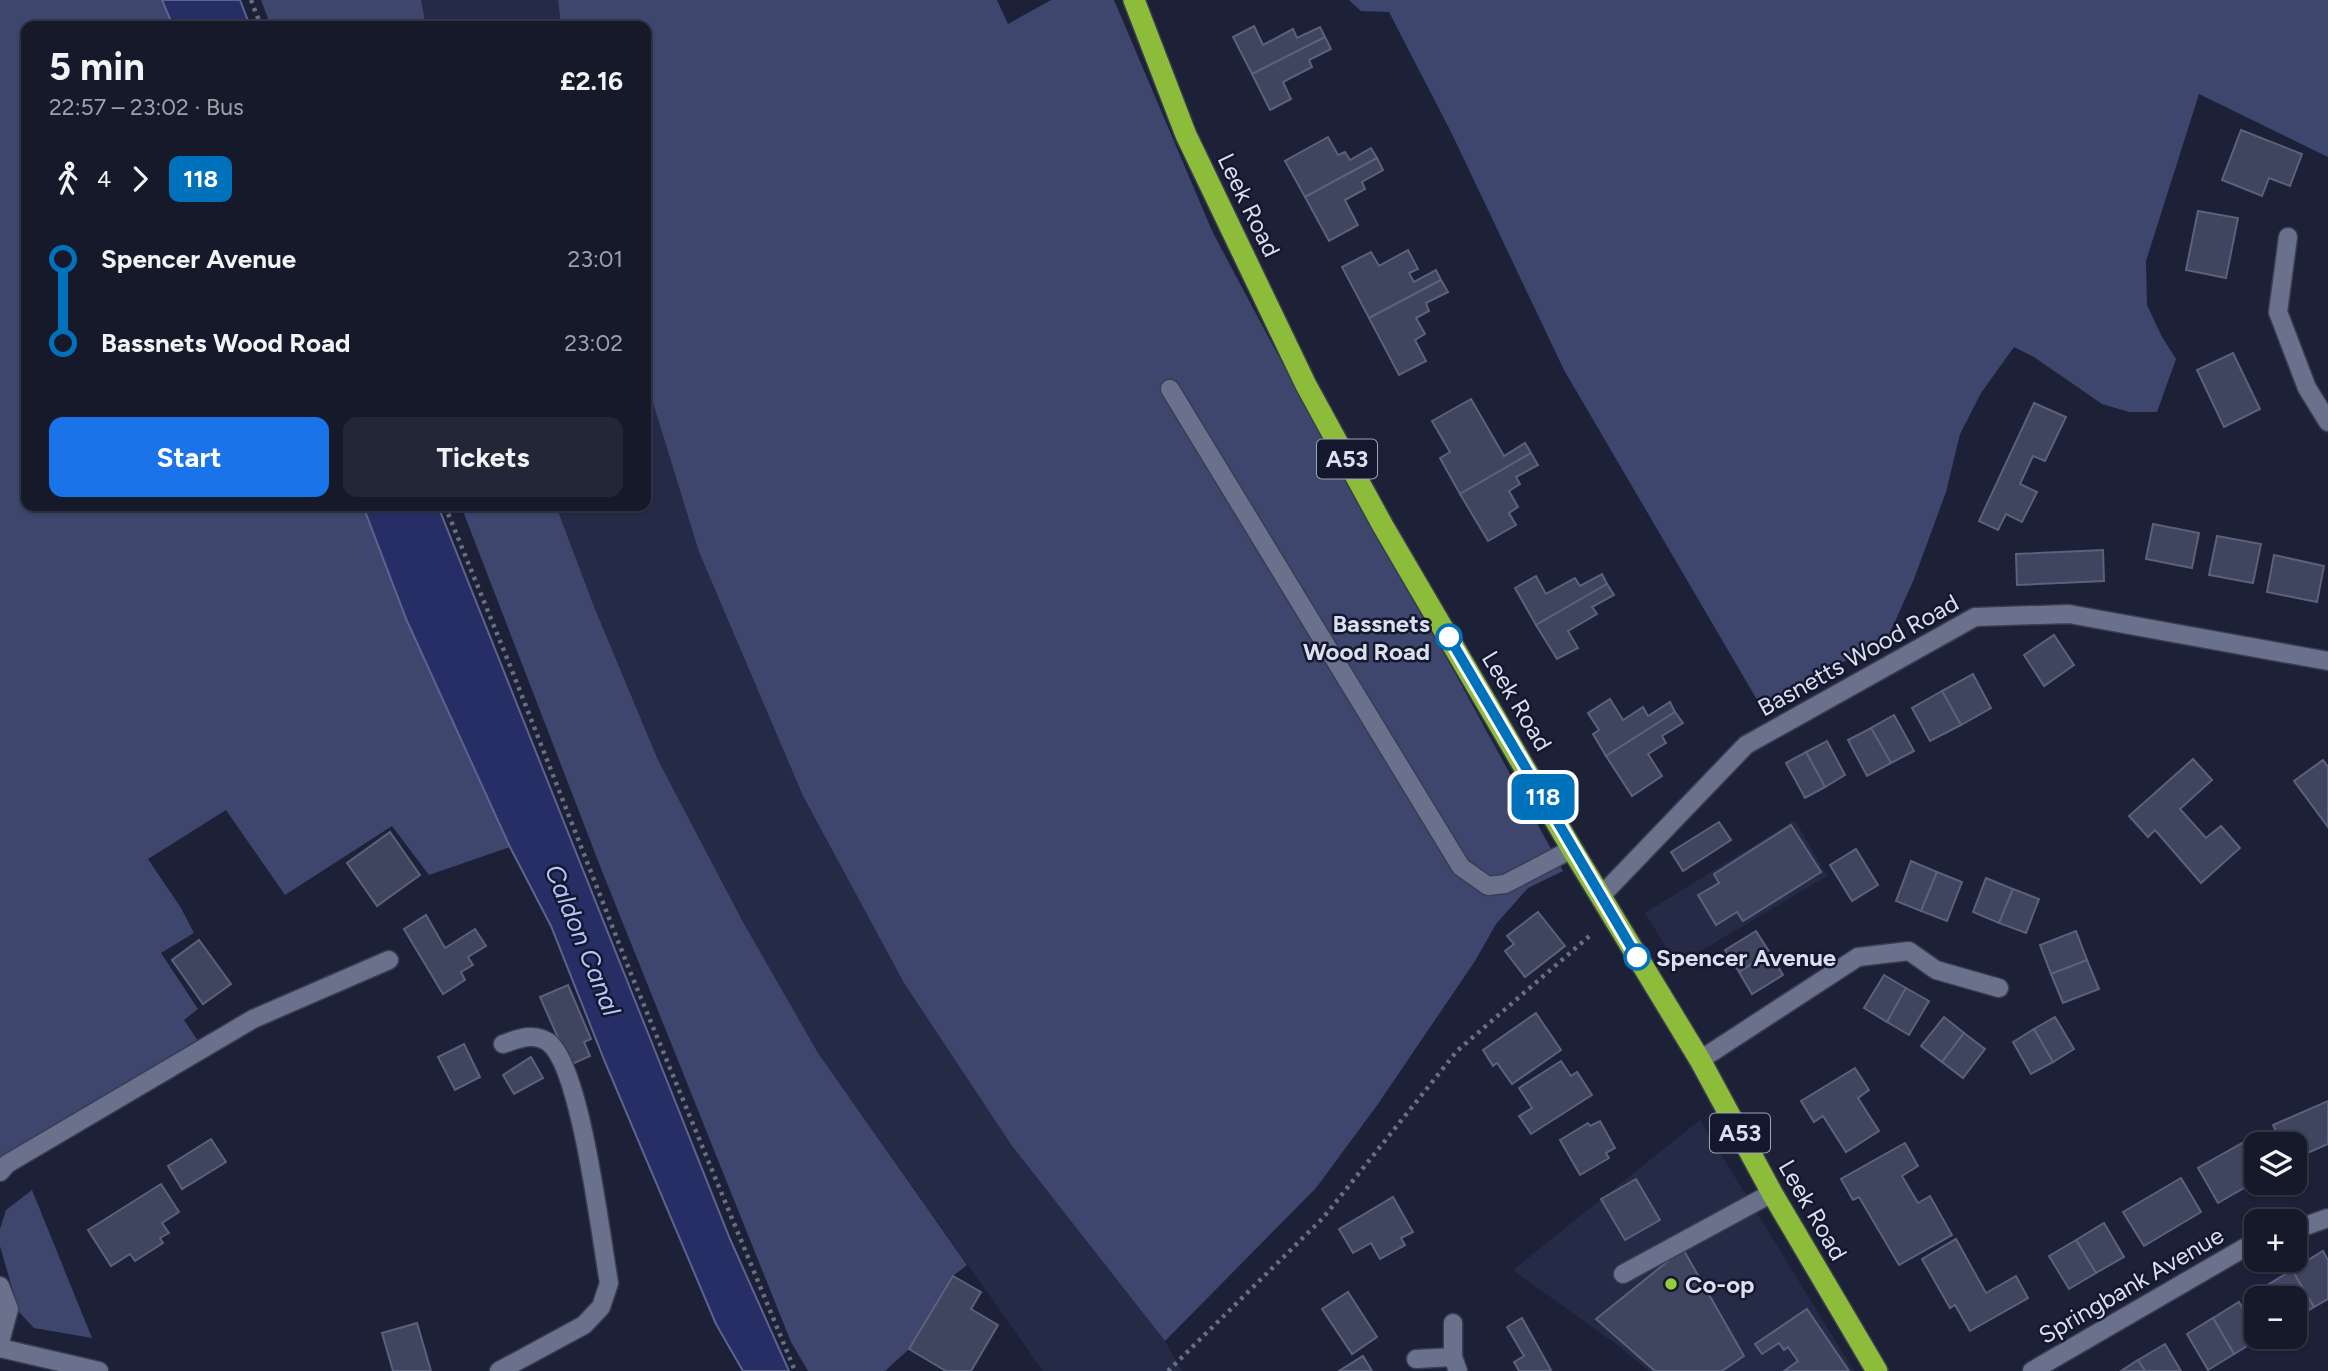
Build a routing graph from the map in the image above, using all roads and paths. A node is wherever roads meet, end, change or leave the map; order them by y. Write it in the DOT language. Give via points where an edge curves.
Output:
graph roads {
  1 [pos="251,0"];
  2 [pos="1134,0"];
  3 [pos="259,21"];
  4 [pos="2288,237"];
  5 [pos="1170,389"];
  6 [pos="2328,422"];
  7 [pos="447,511"];
  8 [pos="2328,661"];
  9 [pos="1572,849"];
  10 [pos="1601,896"];
  11 [pos="1612,916"];
  12 [pos="389,960"];
  13 [pos="1999,988"];
  14 [pos="503,1044"];
  15 [pos="1700,1060"];
  16 [pos="0,1172"];
  17 [pos="1772,1193"];
  18 [pos="2328,1218"];
  19 [pos="2307,1225"];
  20 [pos="2244,1248"];
  21 [pos="1623,1274"];
  22 [pos="0,1286"];
  23 [pos="1452,1323"];
  24 [pos="0,1342"];
  25 [pos="0,1348"];
  26 [pos="1416,1359"];
  27 [pos="1455,1364"];
  28 [pos="99,1371"];
  29 [pos="499,1371"];
  30 [pos="795,1371"];
  31 [pos="1168,1371"];
  32 [pos="1877,1371"];
  33 [pos="2032,1371"];
  1 -- 3 [label="path"];
  2 -- 9 [label="highway, Leek Road / A53" via="1186,135 1306,385"];
  4 -- 6 [label="street" via="2278,312 2307,388"];
  5 -- 9 [label="street" via="1461,867 1488,886 1505,884"];
  7 -- 30 [label="path"];
  8 -- 10 [label="street, Basnetts Wood Road" via="2069,614 1975,617 1746,745"];
  9 -- 10 [label="highway, Leek Road / A53"];
  10 -- 11 [label="highway, Leek Road / A53"];
  11 -- 15 [label="highway, Leek Road / A53"];
  11 -- 31 [label="path" via="1457,1051 1323,1218"];
  12 -- 16 [label="street" via="253,1019"];
  13 -- 15 [label="street" via="1936,970 1909,951 1858,957"];
  14 -- 29 [label="street" via="539,1038 562,1060 583,1134 608,1283 601,1307 584,1325"];
  15 -- 17 [label="highway, Leek Road / A53"];
  17 -- 21 [label="street"];
  17 -- 32 [label="highway, Leek Road / A53"];
  18 -- 19 [label="street"];
  20 -- 33 [label="street, Springbank Avenue"];
  22 -- 24 [label="street" via="9,1309"];
  23 -- 27 [label="street"];
  25 -- 28 [label="street"];
  26 -- 27 [label="street"];
}
